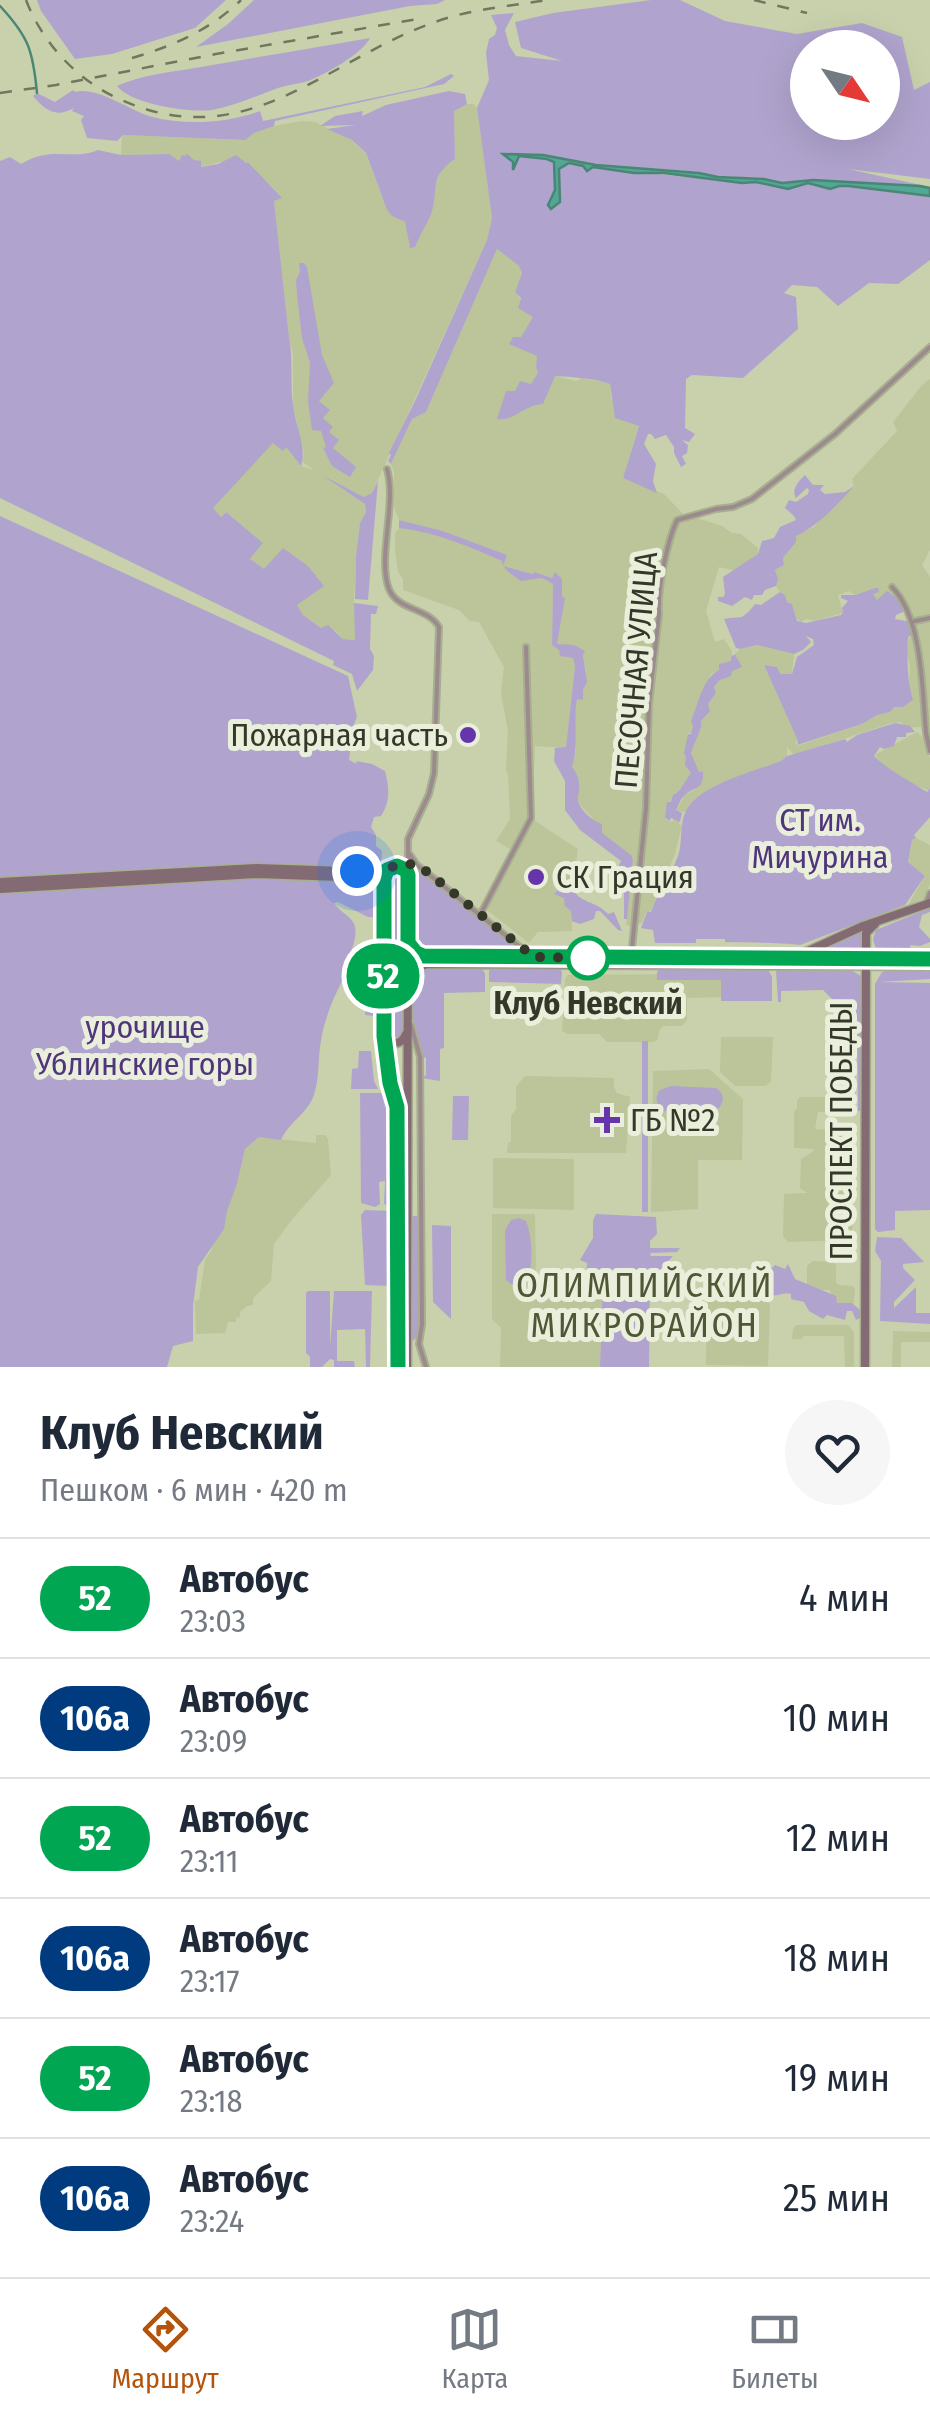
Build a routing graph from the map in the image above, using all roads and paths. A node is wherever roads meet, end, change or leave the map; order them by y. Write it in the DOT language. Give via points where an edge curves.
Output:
graph roads {
  1 [pos="930,347"];
  2 [pos="388,468"];
  3 [pos="892,587"];
  4 [pos="930,618"];
  5 [pos="913,621"];
  6 [pos="526,647"];
  7 [pos="929,748"];
  8 [pos="407,850"];
  9 [pos="408,864"];
  10 [pos="417,864"];
  11 [pos="394,867"];
  12 [pos="408,875"];
  13 [pos="0,885"];
  14 [pos="384,892"];
  15 [pos="930,893"];
  16 [pos="928,904"];
  17 [pos="480,915"];
  18 [pos="875,924"];
  19 [pos="408,943"];
  20 [pos="534,957"];
  21 [pos="631,961"];
  22 [pos="790,961"];
  23 [pos="869,962"];
  24 [pos="930,963"];
  25 [pos="407,983"];
  26 [pos="406,1013"];
  27 [pos="406,1033"];
  28 [pos="384,1036"];
  29 [pos="398,1367"];
  30 [pos="407,1367"];
  31 [pos="426,1367"];
  32 [pos="867,1367"];
  1 -- 21 [label="street, ПЕСОЧНАЯ УЛИЦА" via="752,498 677,520 658,603"];
  2 -- 8 [label="street" via="390,591 438,627 434,773"];
  3 -- 5 [label="street"];
  4 -- 5 [label="street"];
  5 -- 7 [label="street"];
  6 -- 17 [label="street" via="532,818"];
  8 -- 9 [label="street"];
  8 -- 10 [label="street"];
  9 -- 10 [label="street"];
  9 -- 11 [label="street"];
  9 -- 12 [label="street"];
  10 -- 12 [label="street"];
  10 -- 17 [label="street"];
  11 -- 12 [label="main road"];
  11 -- 13 [label="main road" via="199,870"];
  11 -- 14 [label="main road" via="385,874"];
  12 -- 19 [label="main road"];
  13 -- 14 [label="main road" via="257,874 368,878"];
  14 -- 28 [label="main road"];
  15 -- 16 [label="street"];
  16 -- 18 [label="main road"];
  17 -- 20 [label="street"];
  18 -- 22 [label="main road"];
  18 -- 23 [label="main road, ПРОСПЕКТ ПОБЕДЫ" via="866,933"];
  19 -- 20 [label="main road" via="423,956"];
  19 -- 25 [label="main road"];
  20 -- 21 [label="main road"];
  21 -- 22 [label="main road"];
  21 -- 25 [label="main road" via="426,964"];
  22 -- 23 [label="main road"];
  23 -- 24 [label="main road"];
  23 -- 32 [label="main road, ПРОСПЕКТ ПОБЕДЫ"];
  25 -- 26 [label="main road"];
  26 -- 27 [label="main road"];
  26 -- 31 [label="street" via="420,1057 419,1344"];
  27 -- 28 [label="main road" via="396,1044"];
  27 -- 30 [label="main road"];
  28 -- 29 [label="main road" via="397,1107"];
}
